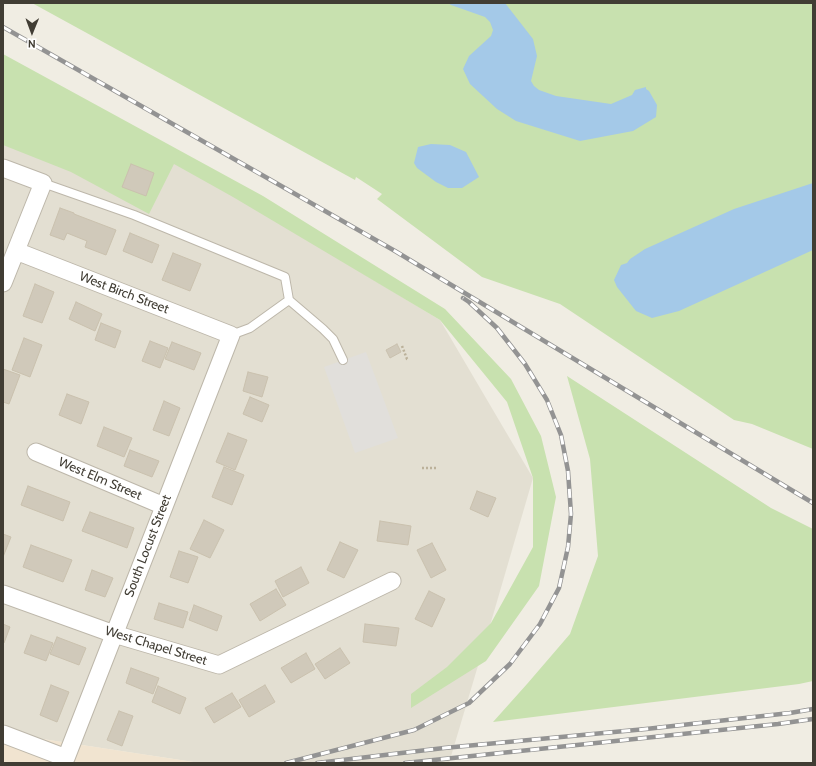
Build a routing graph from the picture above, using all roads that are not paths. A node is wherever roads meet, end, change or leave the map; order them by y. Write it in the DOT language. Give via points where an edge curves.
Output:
graph roads {
  1 [pos="3,168"];
  2 [pos="42,183"];
  3 [pos="16,251"];
  4 [pos="3,283"];
  5 [pos="289,300"];
  6 [pos="231,335"];
  7 [pos="343,360"];
  8 [pos="36,452"];
  9 [pos="164,506"];
  10 [pos="392,581"];
  11 [pos="3,594"];
  12 [pos="114,634"];
  13 [pos="3,734"];
  1 -- 2 [label="street"];
  2 -- 3 [label="street"];
  2 -- 5 [label="lane" via="134,215 285,277"];
  3 -- 4 [label="street"];
  3 -- 6 [label="street, West Birch Street"];
  5 -- 6 [label="lane" via="250,328"];
  5 -- 7 [label="lane" via="334,339"];
  6 -- 9 [label="street, South Locust Street"];
  8 -- 9 [label="street, West Elm Street"];
  9 -- 12 [label="street, South Locust Street"];
  10 -- 12 [label="street, West Chapel Street" via="219,665"];
  11 -- 12 [label="street, West Chapel Street"];
  12 -- 13 [label="street, South Locust Street" via="66,758"];
}
